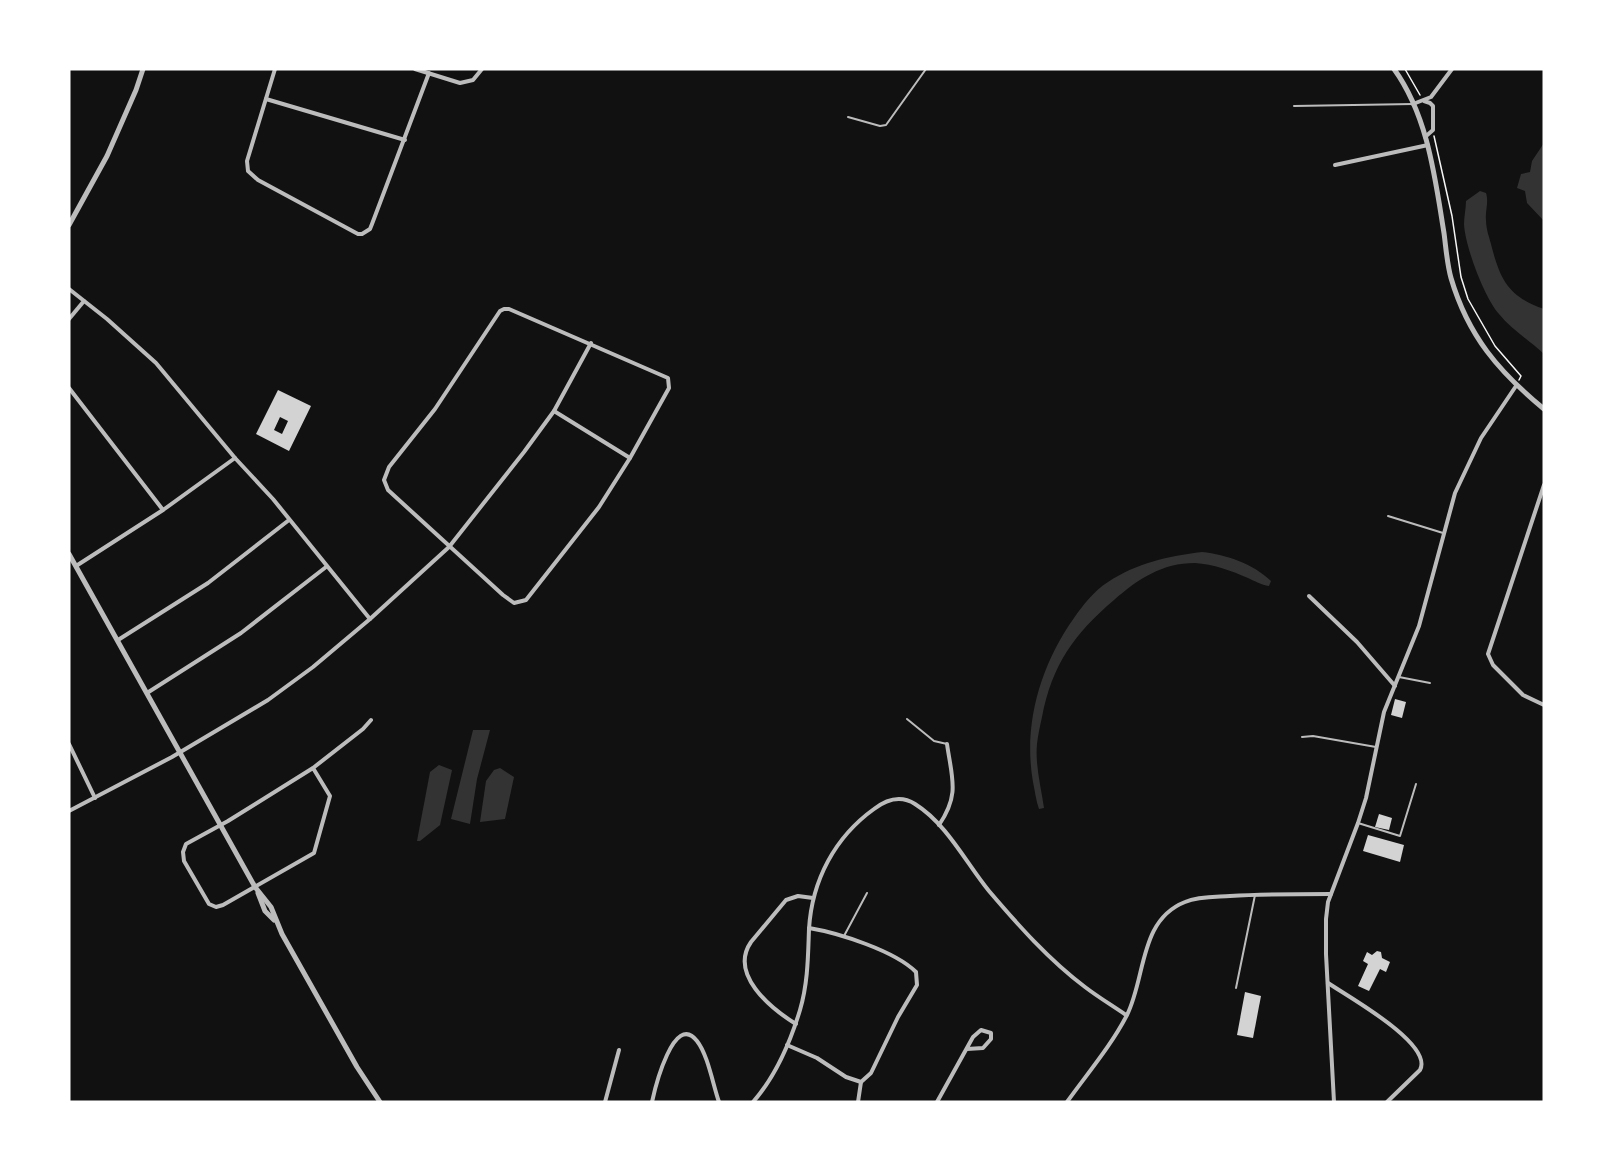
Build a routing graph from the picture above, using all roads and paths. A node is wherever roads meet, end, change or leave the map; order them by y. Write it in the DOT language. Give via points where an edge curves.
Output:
graph roads {
  1 [pos="143,69"];
  2 [pos="275,69"];
  3 [pos="416,69"];
  4 [pos="482,69"];
  5 [pos="926,69"];
  6 [pos="1394,69"];
  7 [pos="1405,69"];
  8 [pos="1452,69"];
  9 [pos="429,73"];
  10 [pos="266,99"];
  11 [pos="1423,101"];
  12 [pos="1413,104"];
  13 [pos="1293,106"];
  14 [pos="848,117"];
  15 [pos="1432,130"];
  16 [pos="1425,137"];
  17 [pos="405,140"];
  18 [pos="1428,144"];
  19 [pos="1335,165"];
  20 [pos="69,225"];
  21 [pos="69,289"];
  22 [pos="84,300"];
  23 [pos="69,319"];
  24 [pos="591,343"];
  25 [pos="1521,376"];
  26 [pos="1516,386"];
  27 [pos="69,388"];
  28 [pos="1544,410"];
  29 [pos="554,411"];
  30 [pos="234,458"];
  31 [pos="630,458"];
  32 [pos="1544,485"];
  33 [pos="1537,505"];
  34 [pos="1544,508"];
  35 [pos="163,510"];
  36 [pos="1388,516"];
  37 [pos="289,520"];
  38 [pos="1443,533"];
  39 [pos="449,547"];
  40 [pos="69,554"];
  41 [pos="76,566"];
  42 [pos="326,567"];
  43 [pos="1309,596"];
  44 [pos="370,619"];
  45 [pos="118,640"];
  46 [pos="1399,677"];
  47 [pos="1430,683"];
  48 [pos="1395,686"];
  49 [pos="147,694"];
  50 [pos="1544,705"];
  51 [pos="907,719"];
  52 [pos="371,720"];
  53 [pos="1302,737"];
  54 [pos="69,744"];
  55 [pos="947,744"];
  56 [pos="1376,747"];
  57 [pos="180,753"];
  58 [pos="313,768"];
  59 [pos="1416,784"];
  60 [pos="95,798"];
  61 [pos="69,811"];
  62 [pos="1358,824"];
  63 [pos="220,825"];
  64 [pos="939,825"];
  65 [pos="256,889"];
  66 [pos="867,893"];
  67 [pos="1255,894"];
  68 [pos="1331,894"];
  69 [pos="813,898"];
  70 [pos="809,928"];
  71 [pos="844,936"];
  72 [pos="1328,983"];
  73 [pos="1236,988"];
  74 [pos="1126,1016"];
  75 [pos="796,1024"];
  76 [pos="787,1045"];
  77 [pos="967,1049"];
  78 [pos="619,1050"];
  79 [pos="861,1082"];
  80 [pos="380,1102"];
  81 [pos="604,1102"];
  82 [pos="652,1102"];
  83 [pos="719,1102"];
  84 [pos="753,1102"];
  85 [pos="858,1102"];
  86 [pos="938,1102"];
  87 [pos="1067,1102"];
  88 [pos="1334,1102"];
  89 [pos="1387,1102"];
  1 -- 20 [label="street" via="107,156"];
  2 -- 10 [label="street"];
  3 -- 9 [label="street"];
  4 -- 9 [label="street" via="473,80 460,83"];
  5 -- 14 [label="lane" via="886,125"];
  6 -- 12 [label="street"];
  7 -- 11 [label="path"];
  8 -- 11 [label="street" via="1431,97"];
  9 -- 17 [label="street"];
  10 -- 17 [label="street"];
  10 -- 17 [label="street" via="247,161 250,174 358,234 366,233 372,224"];
  11 -- 12 [label="street"];
  11 -- 15 [label="street" via="1433,106"];
  12 -- 13 [label="lane"];
  12 -- 16 [label="street"];
  15 -- 16 [label="street"];
  15 -- 25 [label="path" via="1468,299 1495,346"];
  16 -- 18 [label="street"];
  18 -- 19 [label="street"];
  18 -- 26 [label="street" via="1450,276 1461,307 1490,358"];
  21 -- 22 [label="street"];
  22 -- 23 [label="street"];
  22 -- 30 [label="street" via="156,363"];
  24 -- 29 [label="street"];
  24 -- 31 [label="street" via="668,378 669,388"];
  24 -- 39 [label="street" via="509,309 500,310 435,409 389,467 384,480 388,490"];
  26 -- 28 [label="street"];
  26 -- 38 [label="street" via="1471,458"];
  27 -- 35 [label="street"];
  29 -- 31 [label="street"];
  29 -- 39 [label="street"];
  30 -- 35 [label="street"];
  30 -- 37 [label="street"];
  31 -- 39 [label="street" via="599,507 526,600 514,603"];
  32 -- 33 [label="street"];
  33 -- 34 [label="street"];
  33 -- 50 [label="street" via="1488,654 1493,665 1524,695"];
  35 -- 41 [label="street"];
  36 -- 38 [label="lane"];
  37 -- 42 [label="street"];
  37 -- 45 [label="street" via="208,583"];
  38 -- 46 [label="street" via="1419,626"];
  39 -- 44 [label="street"];
  40 -- 41 [label="street"];
  41 -- 45 [label="street"];
  42 -- 44 [label="street"];
  42 -- 49 [label="street" via="242,633"];
  43 -- 48 [label="street" via="1358,642"];
  44 -- 57 [label="street" via="268,700"];
  45 -- 49 [label="street"];
  46 -- 47 [label="lane"];
  46 -- 48 [label="street"];
  48 -- 56 [label="street"];
  49 -- 57 [label="street"];
  51 -- 55 [label="lane" via="934,741"];
  52 -- 58 [label="street"];
  53 -- 56 [label="lane"];
  54 -- 60 [label="street"];
  55 -- 64 [label="street" via="954,795"];
  56 -- 62 [label="street"];
  57 -- 60 [label="street"];
  57 -- 63 [label="street"];
  58 -- 63 [label="street"];
  58 -- 65 [label="street" via="330,796 315,850"];
  59 -- 62 [label="lane" via="1400,836"];
  60 -- 61 [label="street"];
  62 -- 68 [label="street"];
  63 -- 65 [label="street"];
  63 -- 65 [label="street" via="186,844 184,861 212,906 223,905"];
  64 -- 69 [label="street" via="906,800 893,799 879,805 835,849"];
  64 -- 74 [label="street" via="989,890 1048,955"];
  65 -- 80 [label="street" via="271,907 276,924"];
  66 -- 71 [label="lane"];
  67 -- 68 [label="street"];
  67 -- 73 [label="lane"];
  67 -- 74 [label="street" via="1195,899 1166,914 1149,940"];
  68 -- 72 [label="street" via="1326,919"];
  69 -- 70 [label="street"];
  69 -- 75 [label="street" via="798,896 786,900 751,942 744,960 744,968 758,991"];
  70 -- 71 [label="street"];
  70 -- 75 [label="street" via="805,989"];
  71 -- 79 [label="street" via="906,964 918,979 871,1073"];
  72 -- 88 [label="street"];
  72 -- 89 [label="street" via="1396,1029 1422,1059 1423,1065 1416,1075"];
  74 -- 87 [label="street"];
  75 -- 76 [label="street"];
  76 -- 79 [label="street"];
  76 -- 84 [label="street"];
  77 -- 77 [label="street" via="983,1048 991,1033 978,1031"];
  77 -- 86 [label="street"];
  78 -- 81 [label="street"];
  79 -- 85 [label="street"];
  82 -- 83 [label="street" via="672,1046 679,1036 686,1034 694,1037 702,1049"];
}
